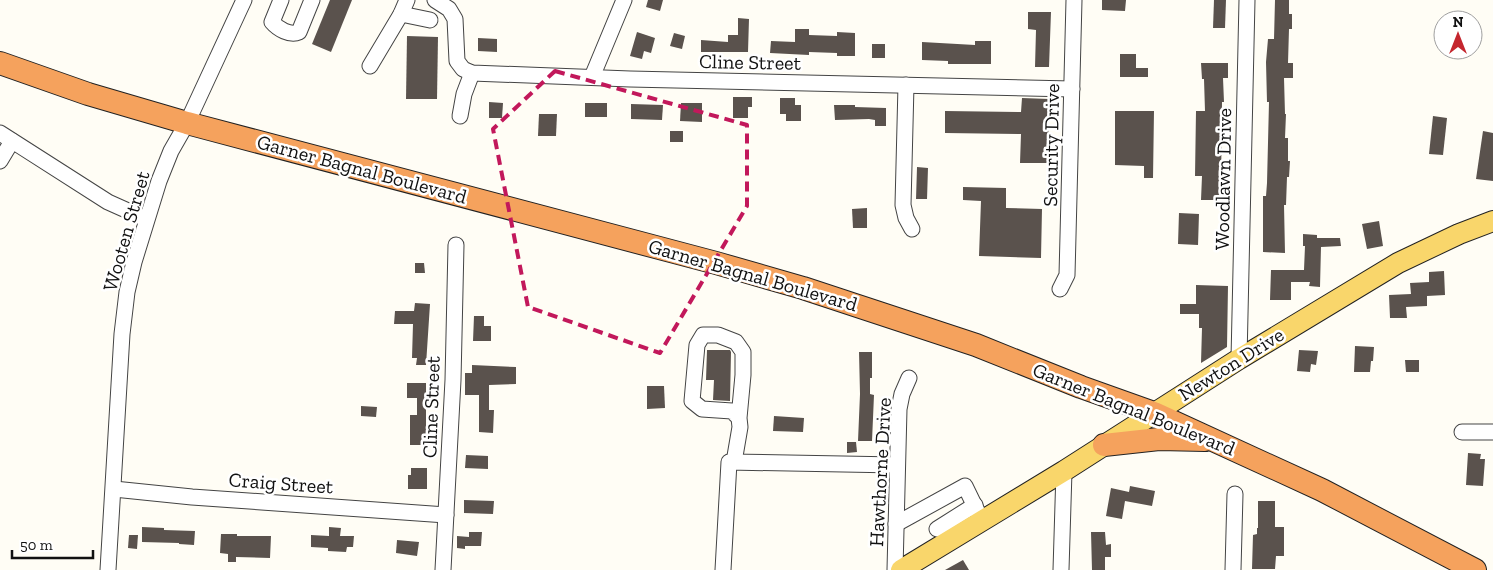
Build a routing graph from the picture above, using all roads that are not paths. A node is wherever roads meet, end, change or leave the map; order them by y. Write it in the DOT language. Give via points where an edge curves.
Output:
graph roads {
  1 [pos="244,0"];
  2 [pos="281,0"];
  3 [pos="312,0"];
  4 [pos="407,0"];
  5 [pos="435,0"];
  6 [pos="624,0"];
  7 [pos="1074,0"];
  8 [pos="1247,0"];
  9 [pos="401,14"];
  10 [pos="430,20"];
  11 [pos="0,63"];
  12 [pos="370,66"];
  13 [pos="472,73"];
  14 [pos="592,77"];
  15 [pos="906,85"];
  16 [pos="1072,89"];
  17 [pos="460,116"];
  18 [pos="187,123"];
  19 [pos="6,137"];
  20 [pos="0,161"];
  21 [pos="146,219"];
  22 [pos="1493,221"];
  23 [pos="912,229"];
  24 [pos="456,245"];
  25 [pos="1060,289"];
  26 [pos="1239,359"];
  27 [pos="910,378"];
  28 [pos="1154,413"];
  29 [pos="739,418"];
  30 [pos="1462,432"];
  31 [pos="1493,432"];
  32 [pos="1213,440"];
  33 [pos="1104,445"];
  34 [pos="732,462"];
  35 [pos="897,465"];
  36 [pos="1064,471"];
  37 [pos="114,489"];
  38 [pos="1235,494"];
  39 [pos="925,508"];
  40 [pos="979,513"];
  41 [pos="446,515"];
  42 [pos="896,524"];
  43 [pos="941,536"];
  44 [pos="108,570"];
  45 [pos="443,570"];
  46 [pos="723,570"];
  47 [pos="894,570"];
  48 [pos="901,570"];
  49 [pos="1061,570"];
  50 [pos="1233,570"];
  51 [pos="1475,570"];
  1 -- 18 [label="street, Wooten Street"];
  2 -- 3 [label="street" via="272,22 295,34"];
  4 -- 9 [label="street"];
  5 -- 13 [label="street" via="449,9 455,19 457,61"];
  6 -- 14 [label="street"];
  7 -- 16 [label="street, Security Drive"];
  8 -- 26 [label="street, Woodlawn Drive"];
  9 -- 10 [label="street"];
  9 -- 12 [label="street"];
  11 -- 18 [label="highway, Garner Bagnal Boulevard" via="88,94"];
  13 -- 14 [label="street, Cline Street"];
  13 -- 17 [label="street"];
  14 -- 15 [label="street, Cline Street"];
  15 -- 16 [label="street, Cline Street"];
  15 -- 23 [label="street" via="903,205"];
  16 -- 25 [label="street, Security Drive" via="1067,275"];
  18 -- 21 [label="street, Wooten Street" via="171,151"];
  18 -- 28 [label="highway, Garner Bagnal Boulevard" via="803,288 976,345"];
  19 -- 20 [label="street"];
  19 -- 21 [label="street" via="108,202"];
  21 -- 37 [label="street, Wooten Street" via="127,292 122,334"];
  22 -- 26 [label="main road, Newton Drive" via="1398,263"];
  24 -- 41 [label="street, Cline Street"];
  26 -- 28 [label="main road, Newton Drive"];
  27 -- 35 [label="street, Hawthorne Drive" via="902,394"];
  28 -- 32 [label="highway, Garner Bagnal Boulevard"];
  28 -- 33 [label="main road, Newton Drive"];
  29 -- 29 [label="street" via="732,410 702,409 692,402 697,345 703,335 718,334 736,342 743,352"];
  29 -- 34 [label="street"];
  30 -- 31 [label="street"];
  32 -- 33 [label="highway"];
  32 -- 51 [label="highway, Garner Bagnal Boulevard" via="1322,490"];
  33 -- 36 [label="main road, Newton Drive"];
  34 -- 35 [label="street"];
  34 -- 46 [label="street"];
  35 -- 42 [label="street, Hawthorne Drive"];
  36 -- 40 [label="main road, Newton Drive"];
  36 -- 49 [label="street"];
  37 -- 41 [label="street, Craig Street"];
  37 -- 44 [label="street"];
  38 -- 50 [label="street"];
  39 -- 40 [label="street" via="965,486"];
  39 -- 42 [label="street"];
  39 -- 43 [label="street"];
  40 -- 43 [label="main road, Newton Drive"];
  41 -- 45 [label="street, Cline Street"];
  42 -- 47 [label="street, Hawthorne Drive"];
  43 -- 48 [label="main road, Newton Drive"];
}
